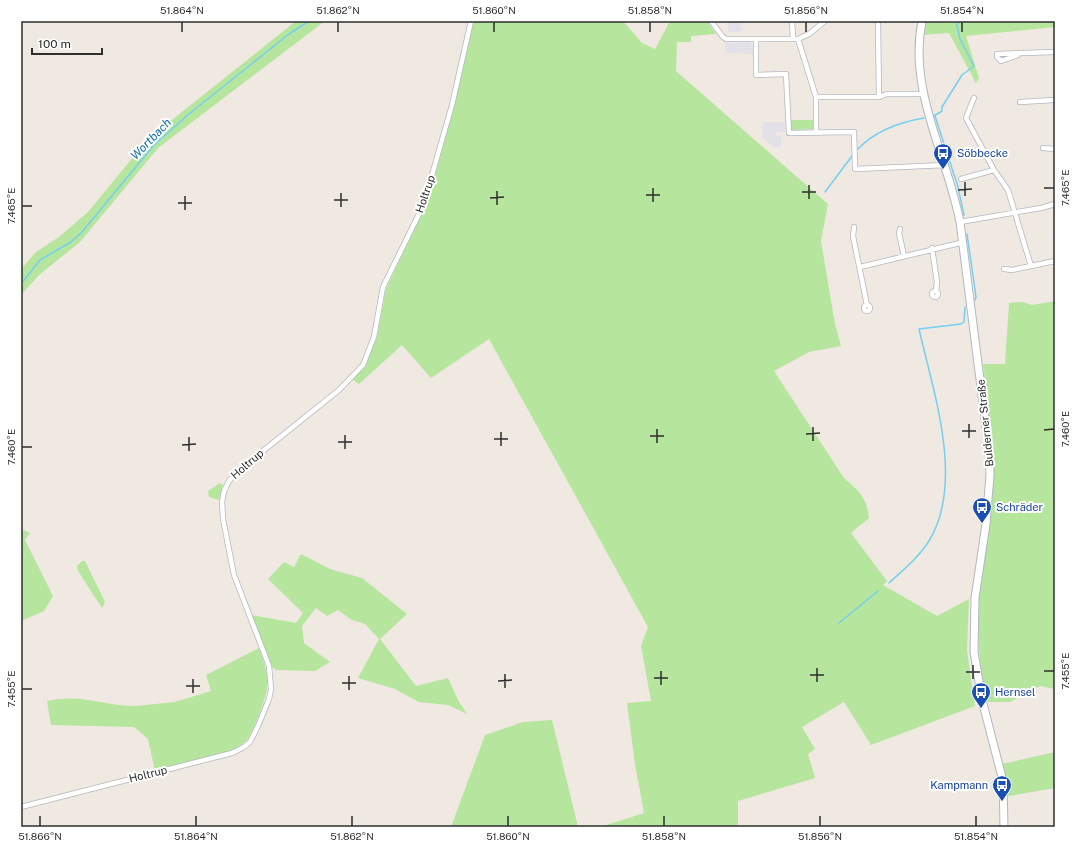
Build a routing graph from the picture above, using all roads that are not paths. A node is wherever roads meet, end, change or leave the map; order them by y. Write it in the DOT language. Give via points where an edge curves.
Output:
graph roads {
  1 [pos="471,21"];
  2 [pos="711,21"];
  3 [pos="792,21"];
  4 [pos="825,21"];
  5 [pos="922,21"];
  6 [pos="878,24"];
  7 [pos="756,38"];
  8 [pos="795,39"];
  9 [pos="1055,52"];
  10 [pos="1018,55"];
  11 [pos="924,94"];
  12 [pos="879,97"];
  13 [pos="816,98"];
  14 [pos="974,98"];
  15 [pos="1055,100"];
  16 [pos="1020,102"];
  17 [pos="816,132"];
  18 [pos="1043,148"];
  19 [pos="1055,149"];
  20 [pos="946,165"];
  21 [pos="994,170"];
  22 [pos="961,179"];
  23 [pos="1055,204"];
  24 [pos="1015,213"];
  25 [pos="960,222"];
  26 [pos="854,227"];
  27 [pos="900,229"];
  28 [pos="964,242"];
  29 [pos="932,248"];
  30 [pos="904,256"];
  31 [pos="1055,261"];
  32 [pos="1031,266"];
  33 [pos="860,267"];
  34 [pos="1004,269"];
  35 [pos="936,291"];
  36 [pos="867,305"];
  37 [pos="21,807"];
  38 [pos="1004,827"];
  1 -- 37 [label="street, Holtrup" via="452,105 428,189 419,214 383,287 374,337 363,365 340,390 238,471 224,491 222,508 234,575 269,666 272,681 269,699 254,734 244,747 232,753"];
  2 -- 7 [label="street" via="723,38"];
  3 -- 8 [label="street"];
  4 -- 8 [label="street" via="809,34"];
  5 -- 11 [label="street, Bulderner Straße" via="918,56"];
  6 -- 12 [label="street"];
  7 -- 8 [label="street"];
  7 -- 17 [label="street" via="756,75 786,74 789,133"];
  8 -- 13 [label="street"];
  9 -- 10 [label="street"];
  11 -- 12 [label="street" via="887,94"];
  11 -- 20 [label="street, Bulderner Straße"];
  12 -- 13 [label="street"];
  13 -- 17 [label="street"];
  14 -- 21 [label="street" via="966,118"];
  15 -- 16 [label="street"];
  17 -- 20 [label="street" via="854,132 855,168"];
  18 -- 19 [label="street"];
  20 -- 25 [label="street, Bulderner Straße"];
  21 -- 22 [label="street"];
  21 -- 24 [label="street" via="1008,190"];
  23 -- 24 [label="street"];
  24 -- 25 [label="street"];
  24 -- 32 [label="street"];
  25 -- 28 [label="street, Bulderner Straße"];
  26 -- 33 [label="street" via="853,236"];
  27 -- 30 [label="street"];
  28 -- 29 [label="street"];
  28 -- 38 [label="street, Bulderner Straße" via="990,474 986,524 974,598 974,652 982,700 1002,775"];
  29 -- 30 [label="street"];
  29 -- 35 [label="street"];
  30 -- 33 [label="street"];
  31 -- 32 [label="street"];
  32 -- 34 [label="street"];
  33 -- 36 [label="street"];
}
